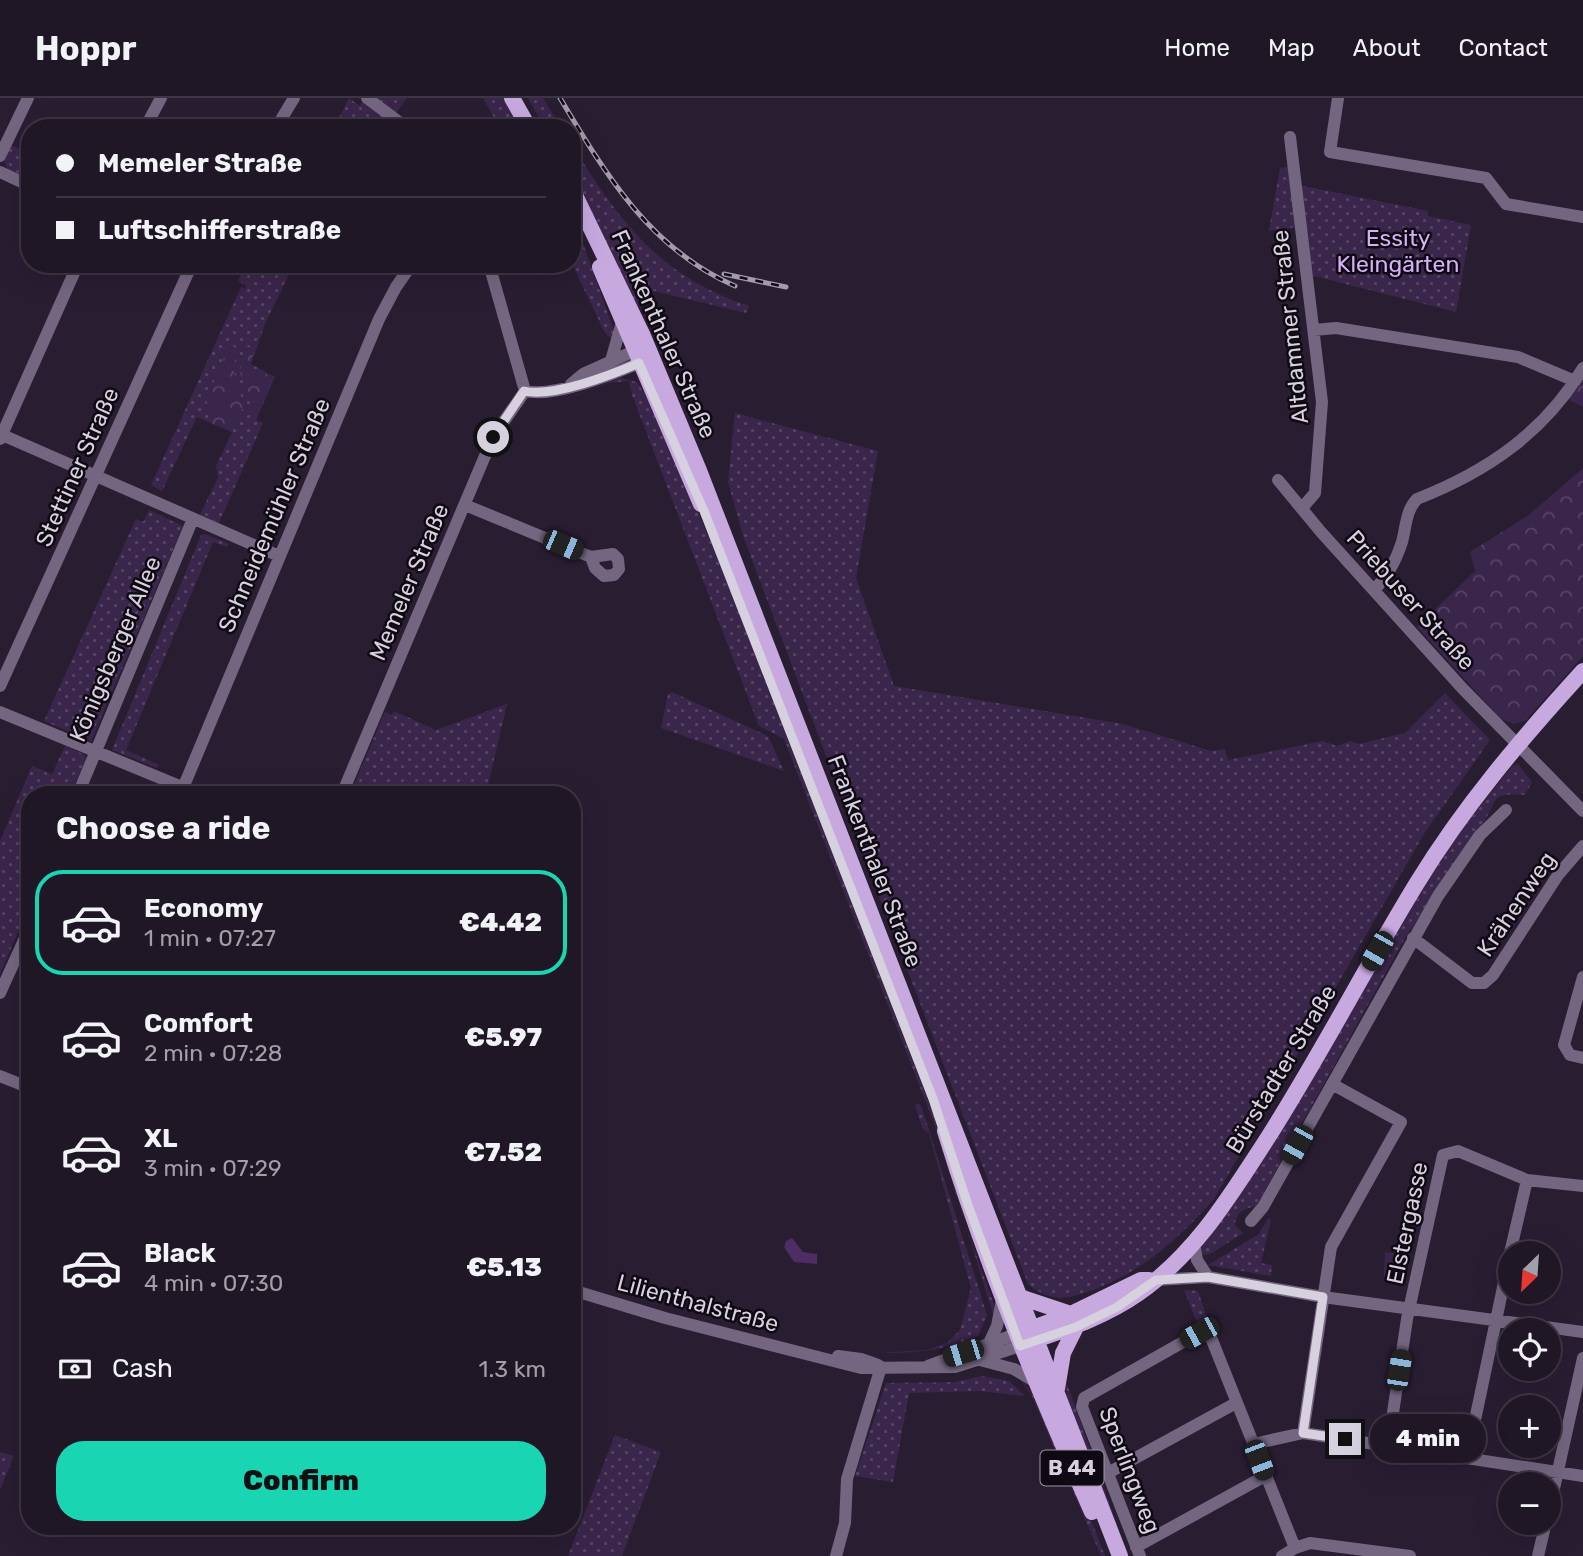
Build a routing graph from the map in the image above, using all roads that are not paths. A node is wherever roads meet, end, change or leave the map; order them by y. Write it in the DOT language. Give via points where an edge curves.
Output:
graph roads {
  1 [pos="28,98"];
  2 [pos="161,98"];
  3 [pos="294,98"];
  4 [pos="368,98"];
  5 [pos="512,98"];
  6 [pos="523,98"];
  7 [pos="1338,98"];
  8 [pos="150,119"];
  9 [pos="281,119"];
  10 [pos="395,119"];
  11 [pos="524,119"];
  12 [pos="534,119"];
  13 [pos="1290,137"];
  14 [pos="0,156"];
  15 [pos="2,178"];
  16 [pos="21,183"];
  17 [pos="581,211"];
  18 [pos="1583,217"];
  19 [pos="581,229"];
  20 [pos="74,273"];
  21 [pos="188,273"];
  22 [pos="406,273"];
  23 [pos="491,273"];
  24 [pos="622,322"];
  25 [pos="1314,330"];
  26 [pos="641,355"];
  27 [pos="611,361"];
  28 [pos="1583,368"];
  29 [pos="1575,382"];
  30 [pos="571,385"];
  31 [pos="524,391"];
  32 [pos="1,436"];
  33 [pos="96,478"];
  34 [pos="1278,480"];
  35 [pos="465,505"];
  36 [pos="1303,507"];
  37 [pos="192,521"];
  38 [pos="279,556"];
  39 [pos="591,557"];
  40 [pos="1374,590"];
  41 [pos="1583,671"];
  42 [pos="0,686"];
  43 [pos="0,712"];
  44 [pos="1517,746"];
  45 [pos="95,751"];
  46 [pos="81,786"];
  47 [pos="178,786"];
  48 [pos="184,786"];
  49 [pos="345,786"];
  50 [pos="1506,810"];
  51 [pos="1583,811"];
  52 [pos="1583,846"];
  53 [pos="1413,938"];
  54 [pos="21,947"];
  55 [pos="1583,977"];
  56 [pos="0,993"];
  57 [pos="1583,1058"];
  58 [pos="0,1076"];
  59 [pos="21,1084"];
  60 [pos="1332,1084"];
  61 [pos="1527,1180"];
  62 [pos="1583,1186"];
  63 [pos="1251,1221"];
  64 [pos="1513,1241"];
  65 [pos="1194,1243"];
  66 [pos="1176,1261"];
  67 [pos="1208,1277"];
  68 [pos="1156,1280"];
  69 [pos="581,1293"];
  70 [pos="1020,1297"];
  71 [pos="1323,1297"];
  72 [pos="1003,1298"];
  73 [pos="1498,1304"];
  74 [pos="1409,1308"];
  75 [pos="1495,1319"];
  76 [pos="1073,1320"];
  77 [pos="1583,1332"];
  78 [pos="1034,1334"];
  79 [pos="1018,1340"];
  80 [pos="989,1343"];
  81 [pos="1583,1358"];
  82 [pos="980,1360"];
  83 [pos="928,1366"];
  84 [pos="881,1367"];
  85 [pos="1034,1381"];
  86 [pos="1057,1392"];
  87 [pos="1236,1403"];
  88 [pos="1303,1433"];
  89 [pos="1253,1444"];
  90 [pos="1388,1446"];
  91 [pos="1467,1458"];
  92 [pos="1558,1472"];
  93 [pos="1561,1472"];
  94 [pos="1108,1473"];
  95 [pos="1265,1476"];
  96 [pos="1583,1476"];
  97 [pos="1543,1535"];
  98 [pos="1295,1548"];
  99 [pos="1138,1551"];
  100 [pos="1360,1552"];
  101 [pos="836,1556"];
  102 [pos="1110,1556"];
  103 [pos="1120,1556"];
  104 [pos="1282,1556"];
  105 [pos="1410,1556"];
  106 [pos="1538,1556"];
  1 -- 14 [label="street"];
  2 -- 8 [label="street"];
  3 -- 9 [label="street"];
  4 -- 10 [label="street"];
  5 -- 11 [label="main road"];
  6 -- 12 [label="main road"];
  7 -- 18 [label="street" via="1330,152 1486,178 1506,204"];
  13 -- 25 [label="street, Altdammer Straße"];
  15 -- 16 [label="street"];
  17 -- 26 [label="main road, Frankenthaler Straße / B 44"];
  19 -- 24 [label="main road, Frankenthaler Straße / B 44"];
  20 -- 32 [label="street"];
  21 -- 33 [label="street, Stettiner Straße"];
  22 -- 38 [label="street, Schneidemühler Straße" via="379,319"];
  23 -- 31 [label="street"];
  24 -- 26 [label="main road, Frankenthaler Straße / B 44"];
  24 -- 27 [label="street"];
  25 -- 29 [label="street" via="1336,328 1518,357"];
  25 -- 36 [label="street, Altdammer Straße" via="1322,437 1315,493"];
  26 -- 27 [label="street"];
  26 -- 30 [label="street" via="587,383"];
  26 -- 70 [label="main road, Frankenthaler Straße / B 44"];
  26 -- 72 [label="main road, Frankenthaler Straße / B 44" via="938,1112"];
  27 -- 30 [label="street"];
  28 -- 29 [label="street"];
  29 -- 40 [label="street" via="1530,434 1499,459 1410,506 1387,577"];
  30 -- 31 [label="street" via="545,394"];
  31 -- 35 [label="street, Memeler Straße" via="493,437"];
  32 -- 33 [label="street"];
  33 -- 37 [label="street"];
  33 -- 42 [label="street, Stettiner Straße"];
  34 -- 36 [label="street, Priebuser Straße"];
  35 -- 39 [label="street"];
  35 -- 49 [label="street, Memeler Straße"];
  36 -- 40 [label="street, Priebuser Straße"];
  37 -- 38 [label="street"];
  37 -- 45 [label="street, Königsberger Allee"];
  38 -- 48 [label="street, Schneidemühler Straße"];
  40 -- 44 [label="street, Priebuser Straße"];
  41 -- 44 [label="main road, Bürstadter Straße"];
  43 -- 45 [label="street"];
  44 -- 51 [label="street, Priebuser Straße"];
  44 -- 65 [label="main road, Bürstadter Straße" via="1457,820 1294,1096 1221,1211"];
  45 -- 46 [label="street, Königsberger Allee"];
  45 -- 47 [label="street"];
  50 -- 53 [label="street" via="1480,835"];
  52 -- 53 [label="street, Krähenweg" via="1558,874 1484,983 1472,983"];
  53 -- 60 [label="street"];
  54 -- 56 [label="street"];
  55 -- 57 [label="street" via="1564,1045 1570,1055"];
  58 -- 59 [label="street"];
  60 -- 63 [label="street"];
  60 -- 71 [label="street" via="1401,1122 1331,1247"];
  61 -- 62 [label="street, Elstergasse"];
  61 -- 64 [label="street"];
  61 -- 74 [label="street, Elstergasse" via="1458,1151 1443,1155"];
  65 -- 66 [label="main road, Bürstadter Straße"];
  65 -- 67 [label="street" via="1197,1260"];
  66 -- 67 [label="street"];
  66 -- 68 [label="main road, Bürstadter Straße"];
  67 -- 68 [label="street"];
  67 -- 71 [label="street"];
  68 -- 76 [label="main road, Bürstadter Straße" via="1117,1307"];
  69 -- 84 [label="street, Lilienthalstraße" via="861,1368"];
  70 -- 76 [label="main road"];
  70 -- 78 [label="main road, Frankenthaler Straße / B 44"];
  71 -- 74 [label="street"];
  71 -- 88 [label="street"];
  72 -- 79 [label="main road, Frankenthaler Straße / B 44"];
  72 -- 80 [label="street"];
  73 -- 75 [label="street"];
  74 -- 75 [label="street"];
  74 -- 90 [label="street, Elstergasse"];
  75 -- 77 [label="street"];
  75 -- 91 [label="street"];
  76 -- 78 [label="main road, Bürstadter Straße"];
  76 -- 86 [label="main road"];
  78 -- 79 [label="main road, Bürstadter Straße"];
  78 -- 86 [label="main road, Frankenthaler Straße / B 44"];
  79 -- 80 [label="street, Lilienthalstraße"];
  79 -- 82 [label="street, Lilienthalstraße"];
  79 -- 85 [label="main road, Frankenthaler Straße / B 44"];
  80 -- 83 [label="street, Lilienthalstraße"];
  81 -- 92 [label="street"];
  82 -- 83 [label="street, Lilienthalstraße" via="955,1367"];
  82 -- 85 [label="street" via="1014,1369"];
  83 -- 84 [label="street, Lilienthalstraße"];
  84 -- 101 [label="street" via="847,1479 844,1531"];
  85 -- 102 [label="main road, Frankenthaler Straße / B 44"];
  86 -- 103 [label="main road, Frankenthaler Straße / B 44"];
  87 -- 89 [label="street"];
  87 -- 94 [label="street"];
  87 -- 94 [label="street, Sperlingweg" via="1207,1333 1199,1333 1084,1398 1083,1407"];
  88 -- 89 [label="street"];
  88 -- 90 [label="street"];
  89 -- 95 [label="street"];
  90 -- 91 [label="street"];
  91 -- 92 [label="street"];
  93 -- 96 [label="street"];
  94 -- 99 [label="street, Sperlingweg"];
  95 -- 98 [label="street"];
  95 -- 99 [label="street"];
  97 -- 106 [label="street"];
  98 -- 100 [label="street" via="1310,1543"];
  98 -- 104 [label="street"];
  100 -- 105 [label="street"];
}
